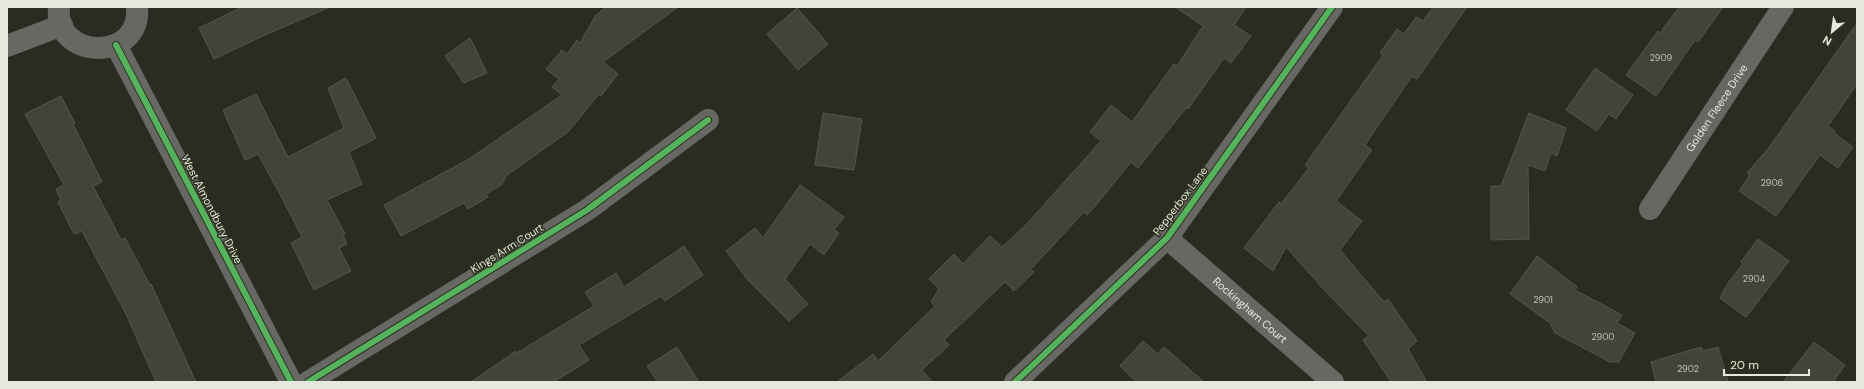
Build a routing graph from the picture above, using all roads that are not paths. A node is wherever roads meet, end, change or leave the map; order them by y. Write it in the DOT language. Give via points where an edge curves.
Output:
graph roads {
  1 [pos="137,7"];
  2 [pos="1332,7"];
  3 [pos="1783,7"];
  4 [pos="60,16"];
  5 [pos="116,45"];
  6 [pos="7,46"];
  7 [pos="708,120"];
  8 [pos="1650,209"];
  9 [pos="1166,238"];
  10 [pos="291,382"];
  11 [pos="308,382"];
  12 [pos="1016,382"];
  13 [pos="1333,382"];
  1 -- 5 [label="street" via="134,26"];
  2 -- 9 [label="street, Pepperbox Lane"];
  3 -- 8 [label="street, Golden Fleece Drive"];
  4 -- 5 [label="street" via="68,35 78,44 103,49"];
  4 -- 6 [label="street"];
  5 -- 10 [label="street, West Almondbury Drive"];
  7 -- 11 [label="street, Kings Arm Court" via="587,210"];
  9 -- 12 [label="street, Pepperbox Lane"];
  9 -- 13 [label="street, Rockingham Court"];
}
